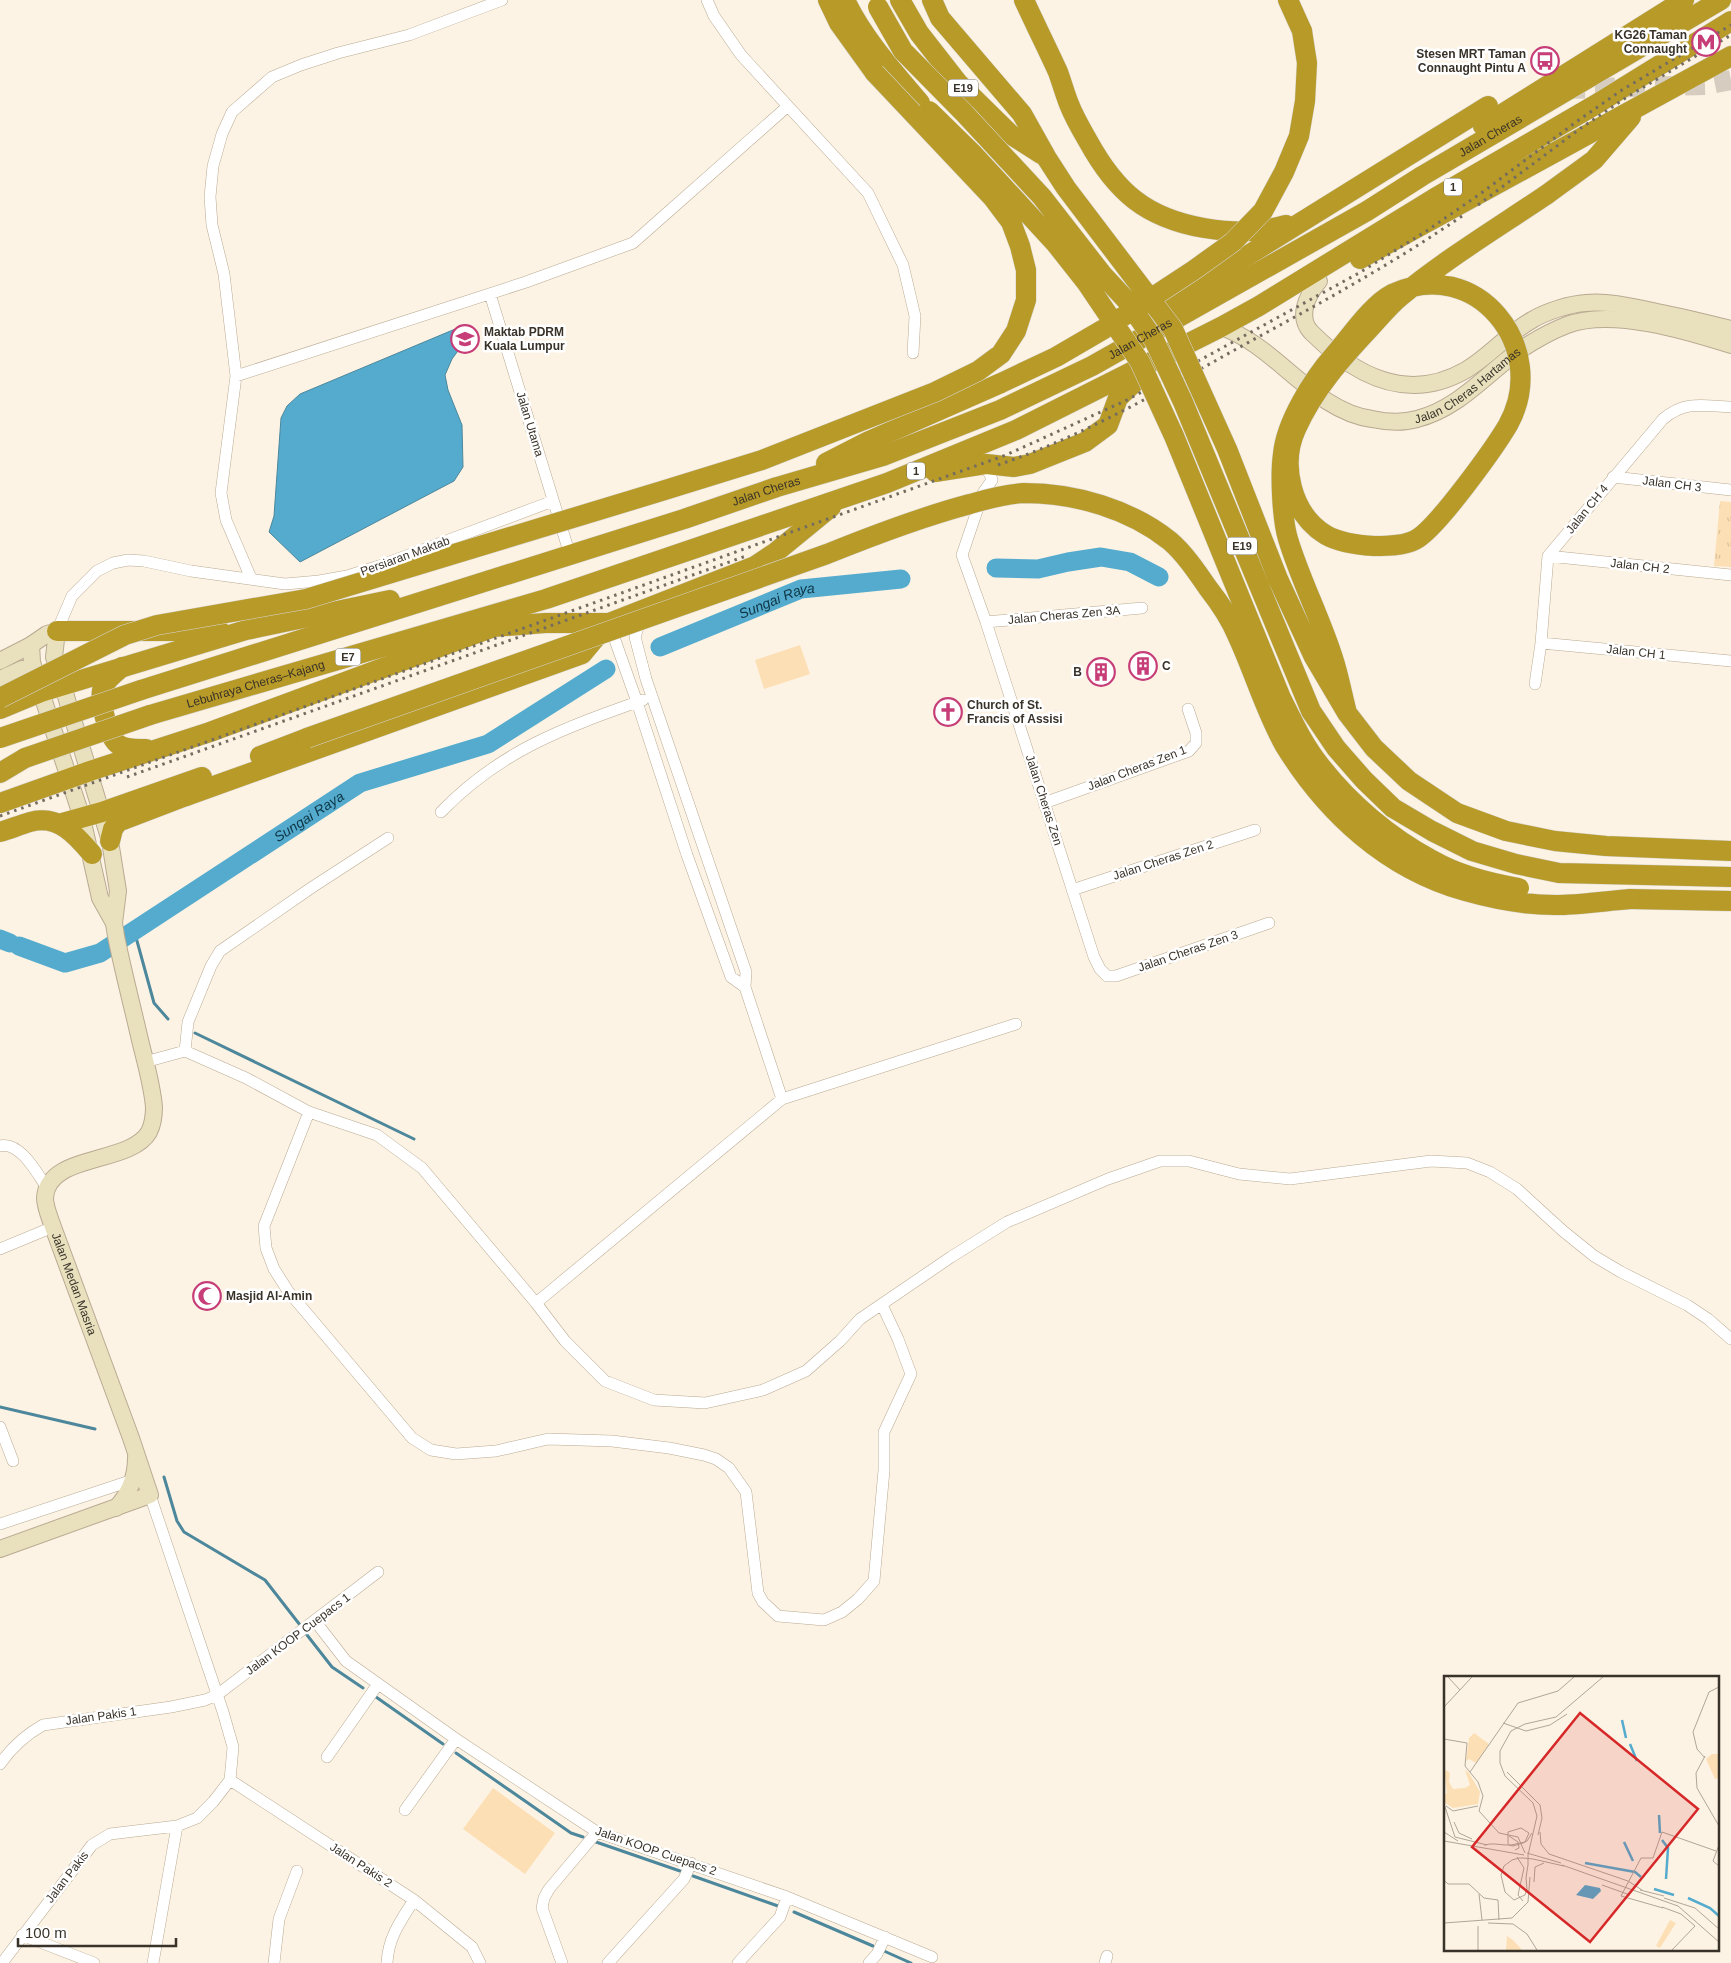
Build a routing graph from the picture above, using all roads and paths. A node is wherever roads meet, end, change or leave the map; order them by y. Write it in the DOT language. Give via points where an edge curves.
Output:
graph roads {
  1 [pos="502,0"];
  2 [pos="707,0"];
  3 [pos="828,0"];
  4 [pos="845,0"];
  5 [pos="874,0"];
  6 [pos="900,0"];
  7 [pos="932,0"];
  8 [pos="1024,0"];
  9 [pos="1288,0"];
  10 [pos="1684,0"];
  11 [pos="1721,0"];
  12 [pos="1731,21"];
  13 [pos="1727,57"];
  14 [pos="788,106"];
  15 [pos="1488,106"];
  16 [pos="1641,106"];
  17 [pos="1046,157"];
  18 [pos="1422,176"];
  19 [pos="1305,220"];
  20 [pos="1319,281"];
  21 [pos="490,294"];
  22 [pos="1259,306"];
  23 [pos="1221,327"];
  24 [pos="1730,332"];
  25 [pos="1731,345"];
  26 [pos="913,353"];
  27 [pos="1162,357"];
  28 [pos="1092,366"];
  29 [pos="236,376"];
  30 [pos="1731,407"];
  31 [pos="1030,464"];
  32 [pos="975,465"];
  33 [pos="1613,477"];
  34 [pos="887,483"];
  35 [pos="777,487"];
  36 [pos="1731,490"];
  37 [pos="983,493"];
  38 [pos="841,499"];
  39 [pos="553,501"];
  40 [pos="570,555"];
  41 [pos="1548,556"];
  42 [pos="511,574"];
  43 [pos="1731,575"];
  44 [pos="251,578"];
  45 [pos="546,600"];
  46 [pos="644,608"];
  47 [pos="1142,608"];
  48 [pos="986,622"];
  49 [pos="609,623"];
  50 [pos="493,627"];
  51 [pos="246,630"];
  52 [pos="57,631"];
  53 [pos="1541,642"];
  54 [pos="31,646"];
  55 [pos="0,661"];
  56 [pos="1731,661"];
  57 [pos="124,666"];
  58 [pos="35,672"];
  59 [pos="0,679"];
  60 [pos="1535,684"];
  61 [pos="62,685"];
  62 [pos="41,692"];
  63 [pos="652,697"];
  64 [pos="0,698"];
  65 [pos="637,702"];
  66 [pos="0,709"];
  67 [pos="1188,709"];
  68 [pos="1347,713"];
  69 [pos="0,738"];
  70 [pos="153,749"];
  71 [pos="258,757"];
  72 [pos="25,758"];
  73 [pos="0,762"];
  74 [pos="90,770"];
  75 [pos="0,773"];
  76 [pos="69,778"];
  77 [pos="186,796"];
  78 [pos="0,803"];
  79 [pos="1044,803"];
  80 [pos="102,812"];
  81 [pos="441,812"];
  82 [pos="82,818"];
  83 [pos="59,824"];
  84 [pos="1255,830"];
  85 [pos="0,832"];
  86 [pos="388,838"];
  87 [pos="110,841"];
  88 [pos="1731,851"];
  89 [pos="92,854"];
  90 [pos="1731,877"];
  91 [pos="1072,890"];
  92 [pos="1630,899"];
  93 [pos="1731,901"];
  94 [pos="1269,923"];
  95 [pos="115,930"];
  96 [pos="1106,976"];
  97 [pos="744,987"];
  98 [pos="1016,1024"];
  99 [pos="185,1051"];
  100 [pos="145,1062"];
  101 [pos="782,1099"];
  102 [pos="309,1112"];
  103 [pos="0,1146"];
  104 [pos="48,1188"];
  105 [pos="53,1227"];
  106 [pos="0,1249"];
  107 [pos="536,1303"];
  108 [pos="882,1305"];
  109 [pos="1731,1339"];
  110 [pos="0,1427"];
  111 [pos="136,1452"];
  112 [pos="12,1461"];
  113 [pos="133,1480"];
  114 [pos="150,1495"];
  115 [pos="116,1508"];
  116 [pos="0,1524"];
  117 [pos="0,1549"];
  118 [pos="378,1572"];
  119 [pos="315,1621"];
  120 [pos="378,1684"];
  121 [pos="217,1695"];
  122 [pos="456,1740"];
  123 [pos="327,1757"];
  124 [pos="0,1764"];
  125 [pos="230,1780"];
  126 [pos="405,1810"];
  127 [pos="177,1826"];
  128 [pos="597,1832"];
  129 [pos="691,1863"];
  130 [pos="297,1870"];
  131 [pos="788,1897"];
  132 [pos="414,1900"];
  133 [pos="22,1935"];
  134 [pos="885,1937"];
  135 [pos="932,1957"];
  136 [pos="2,1963"];
  137 [pos="94,1963"];
  138 [pos="153,1963"];
  139 [pos="274,1963"];
  140 [pos="387,1963"];
  141 [pos="480,1963"];
  142 [pos="562,1963"];
  143 [pos="608,1963"];
  144 [pos="738,1963"];
  145 [pos="869,1963"];
  1 -- 29 [label="street" via="409,34 338,53 279,74 232,112 213,166 210,197 212,225 224,274"];
  2 -- 14 [label="street" via="741,55"];
  3 -- 64 [label="highway, bridge" via="839,23 875,73 993,198 1011,222 1026,270 1026,300 1016,331 1001,354 978,371 935,392 762,460 306,599 157,625 125,635"];
  4 -- 92 [label="highway, bridge" via="886,62 920,103 974,155 1056,244 1140,362 1174,436 1280,698 1319,764 1351,799 1382,826 1432,861 1464,875 1550,894"];
  5 -- 90 [label="highway, E19, bridge" via="903,51 1042,197 1128,302 1154,340 1183,402 1311,711 1336,748 1364,780 1394,808 1432,831 1472,851 1516,864 1559,873"];
  6 -- 17 [label="highway, E19" via="919,33 958,83 1010,134"];
  7 -- 17 [label="highway" via="940,18 1022,114"];
  8 -- 19 [label="highway" via="1069,105 1101,164 1121,190 1144,208 1171,221 1194,226 1238,232 1265,230"];
  9 -- 35 [label="highway, bridge" via="1302,31 1307,63 1299,136 1263,211 1233,242 1056,357 867,442"];
  10 -- 18 [label="highway" via="1446,151"];
  11 -- 18 [label="highway, Jalan Cheras / 1"];
  12 -- 22 [label="highway, Jalan Cheras / 1"];
  13 -- 16 [label="highway"];
  14 -- 21 [label="street" via="632,243"];
  14 -- 26 [label="street" via="868,193 903,265 916,316"];
  15 -- 19 [label="highway"];
  16 -- 20 [label="highway"];
  16 -- 68 [label="highway, bridge" via="1594,160 1546,196 1440,267 1419,283 1412,288 1398,298 1326,378 1295,430 1288,456 1291,488 1308,520 1327,536 1353,545 1398,545 1416,540 1434,524 1491,449 1517,402 1521,387 1519,362 1505,325 1483,300 1472,293 1432,284 1418,286 1411,286 1388,296 1377,306 1327,363 1303,397 1282,453 1287,536 1333,657"];
  17 -- 68 [label="highway, E19, bridge" via="1173,329 1227,449 1278,579 1314,657"];
  18 -- 28 [label="highway, Jalan Cheras / 1" via="1367,211"];
  19 -- 28 [label="highway" via="1192,290"];
  20 -- 22 [label="highway" via="1293,296"];
  20 -- 24 [label="street, Jalan Cheras Hartamas" via="1311,290 1304,310 1306,327 1360,371 1387,383 1417,386 1466,370 1532,320 1584,303 1611,302"];
  21 -- 29 [label="street"];
  21 -- 39 [label="street, Jalan Utama"];
  22 -- 23 [label="highway, Jalan Cheras / 1"];
  23 -- 25 [label="street, Jalan Cheras Hartamas" via="1255,345 1332,404 1349,413 1391,421 1416,420 1438,412 1518,352 1568,324 1626,320"];
  23 -- 27 [label="highway, Jalan Cheras / 1"];
  27 -- 31 [label="highway" via="1118,398 1108,425 1098,434"];
  27 -- 34 [label="highway, Jalan Cheras / 1" via="1016,430"];
  28 -- 35 [label="highway, Jalan Cheras / 1" via="1000,410 888,454"];
  29 -- 44 [label="street" via="221,493 226,520"];
  30 -- 33 [label="street, Jalan CH 4" via="1690,405 1674,410"];
  31 -- 32 [label="highway" via="1014,467"];
  31 -- 37 [label="street" via="1004,472"];
  32 -- 34 [label="highway"];
  32 -- 37 [label="street, Jalan Cheras Zen" via="992,476 990,486"];
  33 -- 36 [label="street, Jalan CH 3"];
  33 -- 41 [label="street, Jalan CH 4"];
  34 -- 38 [label="highway, Jalan Cheras / 1"];
  35 -- 40 [label="highway, Jalan Cheras / 1"];
  37 -- 48 [label="street, Jalan Cheras Zen" via="962,555"];
  38 -- 45 [label="highway, Jalan Cheras / 1"];
  38 -- 46 [label="highway" via="755,566"];
  39 -- 40 [label="street, Jalan Utama"];
  39 -- 44 [label="street, Persiaran Maktab" via="347,576 284,584"];
  40 -- 42 [label="highway, Jalan Cheras / 1"];
  41 -- 43 [label="street, Jalan CH 2"];
  41 -- 53 [label="street"];
  42 -- 51 [label="highway"];
  42 -- 69 [label="highway, bridge" via="141,690"];
  44 -- 52 [label="street, Persiaran Maktab" via="128,560 113,563 97,571 72,596"];
  45 -- 50 [label="highway"];
  45 -- 72 [label="highway, Lebuhraya Cheras–Kajang / E7, bridge" via="150,715"];
  46 -- 49 [label="highway"];
  46 -- 63 [label="street" via="635,638"];
  47 -- 48 [label="street, Jalan Cheras Zen 3A"];
  48 -- 79 [label="street, Jalan Cheras Zen"];
  49 -- 50 [label="highway"];
  49 -- 65 [label="street"];
  49 -- 77 [label="highway" via="582,654"];
  50 -- 70 [label="highway" via="210,732"];
  51 -- 52 [label="highway"];
  51 -- 57 [label="highway"];
  52 -- 54 [label="street"];
  52 -- 61 [label="street" via="54,657"];
  53 -- 56 [label="street, Jalan CH 1"];
  53 -- 60 [label="street"];
  54 -- 55 [label="street"];
  54 -- 58 [label="street"];
  57 -- 61 [label="highway"];
  57 -- 70 [label="highway" via="103,686 100,697 111,737 129,749"];
  58 -- 59 [label="street" via="22,669"];
  58 -- 62 [label="street"];
  61 -- 62 [label="highway"];
  61 -- 74 [label="street"];
  62 -- 66 [label="highway"];
  62 -- 76 [label="street"];
  63 -- 65 [label="street"];
  63 -- 97 [label="street" via="746,972"];
  65 -- 81 [label="street" via="525,747 487,771"];
  65 -- 97 [label="street" via="731,977"];
  67 -- 79 [label="street, Jalan Cheras Zen 1" via="1196,733 1196,743 1189,751"];
  68 -- 88 [label="highway, E19, bridge" via="1374,748 1409,781 1457,813 1506,831 1555,841 1606,846"];
  70 -- 74 [label="highway"];
  71 -- 77 [label="highway"];
  71 -- 80 [label="highway"];
  71 -- 92 [label="highway, bridge" via="941,512 996,497 1023,493 1050,495 1096,502 1135,519 1170,542 1218,600 1236,632 1284,744 1308,780 1368,843 1432,878 1465,891 1555,905"];
  72 -- 73 [label="highway, E7"];
  72 -- 75 [label="highway, E7"];
  74 -- 76 [label="highway"];
  74 -- 80 [label="street"];
  76 -- 78 [label="highway"];
  76 -- 82 [label="street"];
  77 -- 87 [label="highway" via="118,822"];
  79 -- 91 [label="street, Jalan Cheras Zen"];
  80 -- 82 [label="highway"];
  80 -- 87 [label="street"];
  82 -- 83 [label="highway"];
  82 -- 89 [label="street"];
  83 -- 85 [label="highway" via="45,820"];
  83 -- 89 [label="highway" via="70,830"];
  84 -- 91 [label="street, Jalan Cheras Zen 2"];
  86 -- 99 [label="street" via="220,951 188,1022"];
  87 -- 95 [label="street" via="118,891"];
  89 -- 95 [label="street" via="100,898"];
  91 -- 96 [label="street, Jalan Cheras Zen" via="1094,957"];
  92 -- 93 [label="highway"];
  94 -- 96 [label="street, Jalan Cheras Zen 3" via="1116,976"];
  95 -- 100 [label="street"];
  97 -- 101 [label="street"];
  98 -- 101 [label="street"];
  99 -- 100 [label="street"];
  99 -- 102 [label="street" via="246,1078"];
  100 -- 104 [label="street" via="154,1107 154,1121 148,1134 127,1150 68,1167"];
  101 -- 107 [label="street"];
  102 -- 107 [label="street" via="377,1135 422,1168"];
  102 -- 108 [label="street" via="264,1226 266,1248 288,1291 412,1438 431,1450 456,1454 496,1451 548,1439 612,1440 716,1459 729,1468 746,1492 758,1593 778,1616 824,1620 842,1612 874,1582 884,1470 884,1432 911,1374"];
  103 -- 104 [label="street" via="6,1144 20,1150"];
  104 -- 105 [label="street, Jalan Medan Masria" via="45,1198"];
  105 -- 106 [label="street"];
  105 -- 111 [label="street, Jalan Medan Masria"];
  107 -- 108 [label="street" via="565,1341 605,1381 654,1400 705,1404 763,1390 806,1371 860,1319"];
  108 -- 109 [label="street" via="1007,1222 1108,1179 1160,1161 1189,1161 1239,1174 1290,1179 1431,1161 1467,1162 1517,1189 1594,1256 1687,1305"];
  110 -- 112 [label="street"];
  111 -- 113 [label="street"];
  111 -- 114 [label="street, Jalan Medan Masria"];
  113 -- 115 [label="street"];
  113 -- 116 [label="street"];
  114 -- 115 [label="street"];
  114 -- 121 [label="street, Jalan Medan Masria"];
  115 -- 117 [label="street"];
  118 -- 119 [label="street, Jalan KOOP Cuepacs 1"];
  119 -- 120 [label="street, Jalan KOOP Cuepacs 2" via="346,1661"];
  119 -- 121 [label="street, Jalan KOOP Cuepacs 1"];
  120 -- 122 [label="street, Jalan KOOP Cuepacs 2"];
  120 -- 123 [label="street"];
  121 -- 124 [label="street, Jalan Pakis 1" via="171,1707 43,1725 12,1748"];
  121 -- 125 [label="street" via="232,1747"];
  122 -- 126 [label="street"];
  122 -- 128 [label="street, Jalan KOOP Cuepacs 2"];
  125 -- 127 [label="street, Jalan Pakis" via="197,1818"];
  125 -- 132 [label="street, Jalan Pakis 2"];
  127 -- 133 [label="street, Jalan Pakis" via="110,1834 92,1845"];
  127 -- 138 [label="street"];
  128 -- 129 [label="street, Jalan KOOP Cuepacs 2"];
  128 -- 142 [label="street" via="544,1898 542,1908"];
  129 -- 131 [label="street, Jalan KOOP Cuepacs 2"];
  129 -- 143 [label="street" via="684,1879"];
  130 -- 139 [label="street" via="280,1918"];
  131 -- 134 [label="street, Jalan KOOP Cuepacs 2"];
  131 -- 144 [label="street" via="780,1917"];
  132 -- 140 [label="street" via="394,1932"];
  132 -- 141 [label="street, Jalan Pakis 2" via="472,1947"];
  133 -- 136 [label="street, Jalan Pakis"];
  133 -- 137 [label="street"];
  134 -- 135 [label="street, Jalan KOOP Cuepacs 2"];
  134 -- 145 [label="street"];
}
